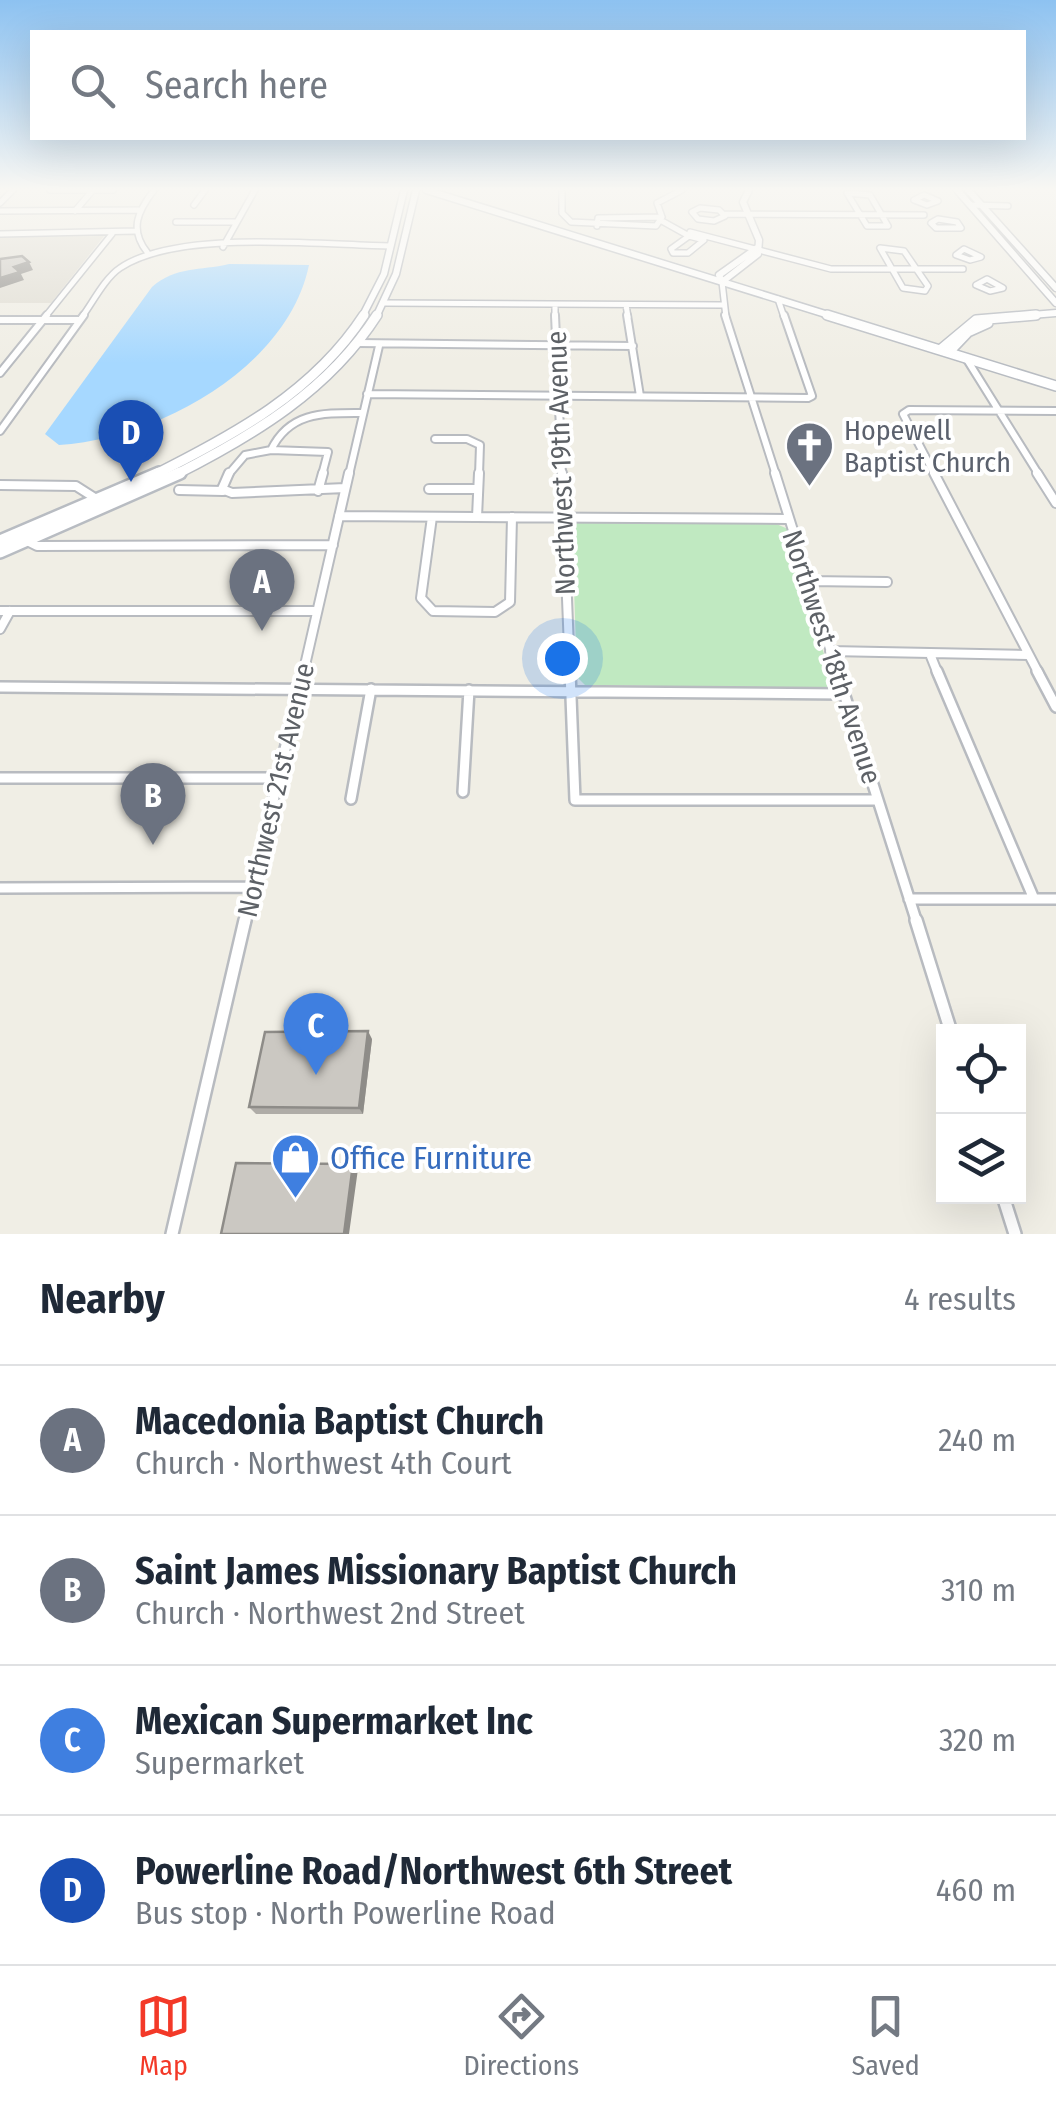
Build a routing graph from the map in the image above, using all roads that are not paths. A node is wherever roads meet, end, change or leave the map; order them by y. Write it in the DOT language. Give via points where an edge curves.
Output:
graph roads {
  1 [pos="1006,247"];
  2 [pos="101,248"];
  3 [pos="144,248"];
  4 [pos="203,248"];
  5 [pos="390,248"];
  6 [pos="391,248"];
  7 [pos="402,248"];
  8 [pos="620,248"];
  9 [pos="627,248"];
  10 [pos="675,248"];
  11 [pos="695,248"];
  12 [pos="757,248"];
  13 [pos="1020,248"];
  14 [pos="147,252"];
  15 [pos="954,254"];
  16 [pos="399,258"];
  17 [pos="1038,268"];
  18 [pos="891,269"];
  19 [pos="916,269"];
  20 [pos="963,269"];
  21 [pos="723,278"];
  22 [pos="976,281"];
  23 [pos="1056,288"];
  24 [pos="778,300"];
  25 [pos="385,302"];
  26 [pos="1056,303"];
  27 [pos="555,305"];
  28 [pos="626,305"];
  29 [pos="722,305"];
  30 [pos="1056,316"];
  31 [pos="0,320"];
  32 [pos="44,320"];
  33 [pos="80,320"];
  34 [pos="352,342"];
  35 [pos="378,346"];
  36 [pos="556,346"];
  37 [pos="633,346"];
  38 [pos="947,349"];
  39 [pos="0,354"];
  40 [pos="15,354"];
  41 [pos="979,356"];
  42 [pos="966,358"];
  43 [pos="0,372"];
  44 [pos="1056,383"];
  45 [pos="368,394"];
  46 [pos="557,395"];
  47 [pos="640,396"];
  48 [pos="751,397"];
  49 [pos="995,410"];
  50 [pos="1056,411"];
  51 [pos="363,413"];
  52 [pos="261,415"];
  53 [pos="244,425"];
  54 [pos="258,428"];
  55 [pos="0,430"];
  56 [pos="241,438"];
  57 [pos="435,439"];
  58 [pos="271,450"];
  59 [pos="0,484"];
  60 [pos="429,489"];
  61 [pos="179,490"];
  62 [pos="478,490"];
  63 [pos="223,491"];
  64 [pos="318,491"];
  65 [pos="345,491"];
  66 [pos="98,500"];
  67 [pos="1056,503"];
  68 [pos="339,516"];
  69 [pos="432,517"];
  70 [pos="477,517"];
  71 [pos="512,517"];
  72 [pos="563,518"];
  73 [pos="788,519"];
  74 [pos="52,525"];
  75 [pos="0,540"];
  76 [pos="28,540"];
  77 [pos="333,544"];
  78 [pos="74,546"];
  79 [pos="0,552"];
  80 [pos="808,581"];
  81 [pos="887,582"];
  82 [pos="5,610"];
  83 [pos="316,611"];
  84 [pos="0,629"];
  85 [pos="830,651"];
  86 [pos="930,654"];
  87 [pos="1028,654"];
  88 [pos="0,688"];
  89 [pos="298,688"];
  90 [pos="371,689"];
  91 [pos="469,690"];
  92 [pos="570,691"];
  93 [pos="843,694"];
  94 [pos="1056,708"];
  95 [pos="0,778"];
  96 [pos="278,778"];
  97 [pos="463,792"];
  98 [pos="351,799"];
  99 [pos="878,800"];
  100 [pos="0,888"];
  101 [pos="254,888"];
  102 [pos="909,899"];
  103 [pos="1034,899"];
  104 [pos="1056,899"];
  105 [pos="948,1024"];
  106 [pos="1006,1204"];
  107 [pos="172,1234"];
  108 [pos="1015,1234"];
  1 -- 17 [label="street"];
  1 -- 26 [label="street"];
  2 -- 32 [label="street"];
  3 -- 14 [label="street"];
  4 -- 14 [label="street"];
  5 -- 34 [label="main road"];
  6 -- 16 [label="main road"];
  7 -- 16 [label="main road"];
  8 -- 21 [label="main road"];
  9 -- 21 [label="main road"];
  10 -- 11 [label="street" via="688,253"];
  12 -- 18 [label="street" via="831,269"];
  12 -- 21 [label="street" via="758,254"];
  13 -- 17 [label="street"];
  14 -- 33 [label="street" via="116,270"];
  15 -- 20 [label="street"];
  16 -- 25 [label="main road"];
  17 -- 23 [label="street"];
  18 -- 19 [label="street"];
  18 -- 19 [label="street" via="880,248 902,249"];
  18 -- 19 [label="street" via="903,288 925,291"];
  19 -- 20 [label="street"];
  20 -- 22 [label="street"];
  21 -- 24 [label="main road"];
  21 -- 29 [label="street, Northwest 18th Avenue"];
  21 -- 38 [label="main road"];
  22 -- 22 [label="street" via="986,290 1003,288 994,280"];
  24 -- 38 [label="main road"];
  24 -- 48 [label="street" via="812,396"];
  25 -- 27 [label="street"];
  25 -- 34 [label="main road"];
  27 -- 28 [label="street"];
  27 -- 36 [label="street, Northwest 19th Avenue"];
  28 -- 29 [label="street"];
  28 -- 37 [label="street"];
  29 -- 48 [label="street, Northwest 18th Avenue"];
  30 -- 38 [label="main road" via="983,324"];
  31 -- 32 [label="street"];
  32 -- 33 [label="street"];
  32 -- 40 [label="street"];
  33 -- 55 [label="street"];
  34 -- 35 [label="street"];
  34 -- 52 [label="main road"];
  34 -- 54 [label="main road" via="305,394"];
  35 -- 36 [label="street"];
  35 -- 45 [label="street, Northwest 21st Avenue"];
  36 -- 37 [label="street"];
  36 -- 46 [label="street, Northwest 19th Avenue"];
  37 -- 47 [label="street"];
  38 -- 41 [label="main road"];
  38 -- 42 [label="main road"];
  39 -- 40 [label="street"];
  40 -- 43 [label="street"];
  41 -- 42 [label="main road"];
  41 -- 44 [label="main road"];
  42 -- 44 [label="main road"];
  42 -- 49 [label="street"];
  45 -- 46 [label="street"];
  45 -- 51 [label="street, Northwest 21st Avenue"];
  46 -- 47 [label="street"];
  46 -- 72 [label="street, Northwest 19th Avenue"];
  47 -- 48 [label="street"];
  48 -- 73 [label="street, Northwest 18th Avenue"];
  49 -- 50 [label="street"];
  49 -- 67 [label="street"];
  49 -- 87 [label="street" via="906,411 904,417"];
  51 -- 58 [label="street" via="306,414 278,434"];
  51 -- 65 [label="street, Northwest 21st Avenue"];
  52 -- 53 [label="main road"];
  52 -- 54 [label="main road"];
  53 -- 56 [label="main road"];
  53 -- 66 [label="main road"];
  54 -- 56 [label="main road"];
  56 -- 74 [label="main road" via="154,486"];
  57 -- 62 [label="street" via="480,445"];
  58 -- 63 [label="street" via="235,460"];
  58 -- 64 [label="street" via="328,452"];
  59 -- 66 [label="street" via="76,486"];
  60 -- 62 [label="street"];
  61 -- 63 [label="street"];
  62 -- 70 [label="street"];
  63 -- 64 [label="street"];
  64 -- 65 [label="street"];
  65 -- 68 [label="street, Northwest 21st Avenue"];
  66 -- 74 [label="main road"];
  68 -- 69 [label="street"];
  68 -- 77 [label="street, Northwest 21st Avenue"];
  69 -- 70 [label="street"];
  69 -- 71 [label="street" via="422,598 433,610 504,609 510,602"];
  70 -- 71 [label="street"];
  71 -- 72 [label="street"];
  72 -- 73 [label="street"];
  72 -- 92 [label="street, Northwest 19th Avenue"];
  73 -- 80 [label="street, Northwest 18th Avenue"];
  74 -- 75 [label="main road"];
  74 -- 76 [label="main road"];
  74 -- 78 [label="street" via="60,541"];
  76 -- 78 [label="street"];
  76 -- 79 [label="main road"];
  77 -- 78 [label="street"];
  77 -- 83 [label="street, Northwest 21st Avenue"];
  80 -- 81 [label="street"];
  80 -- 85 [label="street, Northwest 18th Avenue"];
  82 -- 83 [label="street"];
  82 -- 84 [label="street"];
  83 -- 89 [label="street, Northwest 21st Avenue"];
  85 -- 86 [label="street"];
  85 -- 93 [label="street, Northwest 18th Avenue"];
  86 -- 87 [label="street"];
  86 -- 103 [label="street"];
  87 -- 94 [label="street"];
  88 -- 89 [label="street"];
  89 -- 90 [label="street"];
  89 -- 96 [label="street, Northwest 21st Avenue"];
  90 -- 91 [label="street"];
  90 -- 98 [label="street"];
  91 -- 92 [label="street"];
  91 -- 97 [label="street"];
  92 -- 93 [label="street"];
  92 -- 99 [label="street, Northwest 19th Avenue" via="575,800"];
  93 -- 99 [label="street, Northwest 18th Avenue"];
  95 -- 96 [label="street"];
  96 -- 101 [label="street, Northwest 21st Avenue"];
  99 -- 102 [label="street, Northwest 18th Avenue"];
  100 -- 101 [label="street"];
  101 -- 107 [label="street, Northwest 21st Avenue"];
  102 -- 103 [label="street"];
  102 -- 105 [label="street, Northwest 18th Avenue"];
  103 -- 104 [label="street"];
  106 -- 108 [label="street"];
}
